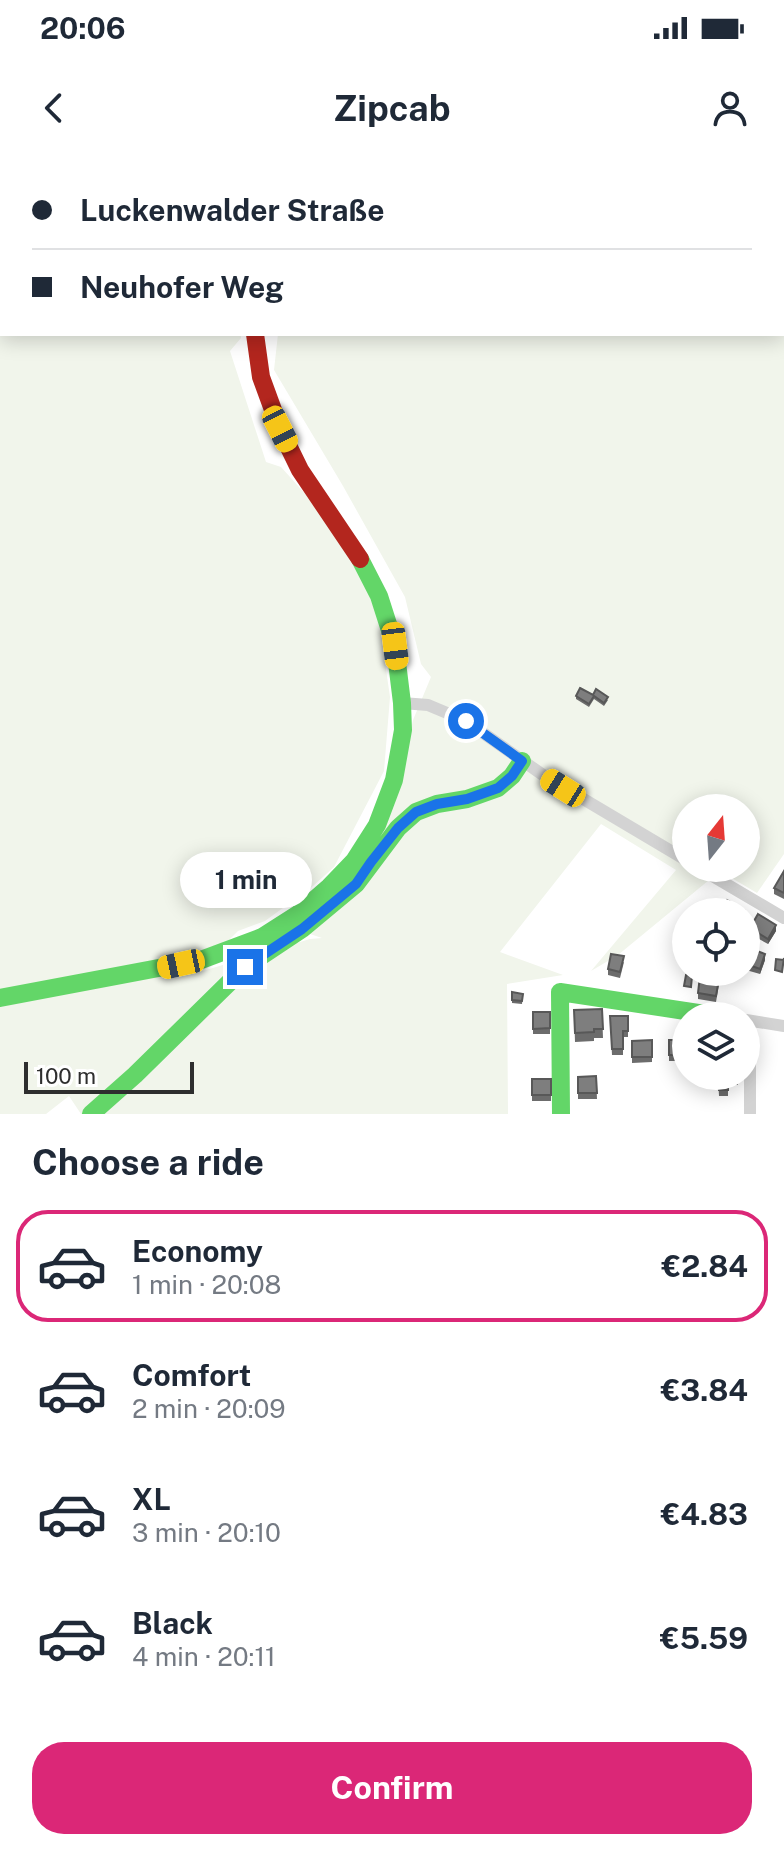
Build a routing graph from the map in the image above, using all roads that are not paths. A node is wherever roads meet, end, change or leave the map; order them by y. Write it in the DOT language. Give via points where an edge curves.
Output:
graph roads {
  1 [pos="255,336"];
  2 [pos="402,703"];
  3 [pos="522,761"];
  4 [pos="672,852"];
  5 [pos="723,882"];
  6 [pos="784,918"];
  7 [pos="0,998"];
  8 [pos="672,1009"];
  9 [pos="760,1022"];
  10 [pos="784,1026"];
  11 [pos="749,1090"];
  12 [pos="91,1114"];
  13 [pos="561,1114"];
  14 [pos="750,1114"];
  1 -- 2 [label="main road" via="259,369 280,429 379,596 395,646"];
  2 -- 3 [label="street" via="428,705 466,721"];
  2 -- 7 [label="main road" via="394,780 377,825 354,861 298,914 262,937 201,960"];
  3 -- 4 [label="street"];
  3 -- 12 [label="main road" via="498,788 416,812 356,884 245,967"];
  5 -- 6 [label="street"];
  8 -- 13 [label="main road" via="560,992"];
  9 -- 10 [label="street"];
  11 -- 14 [label="street"];
}
